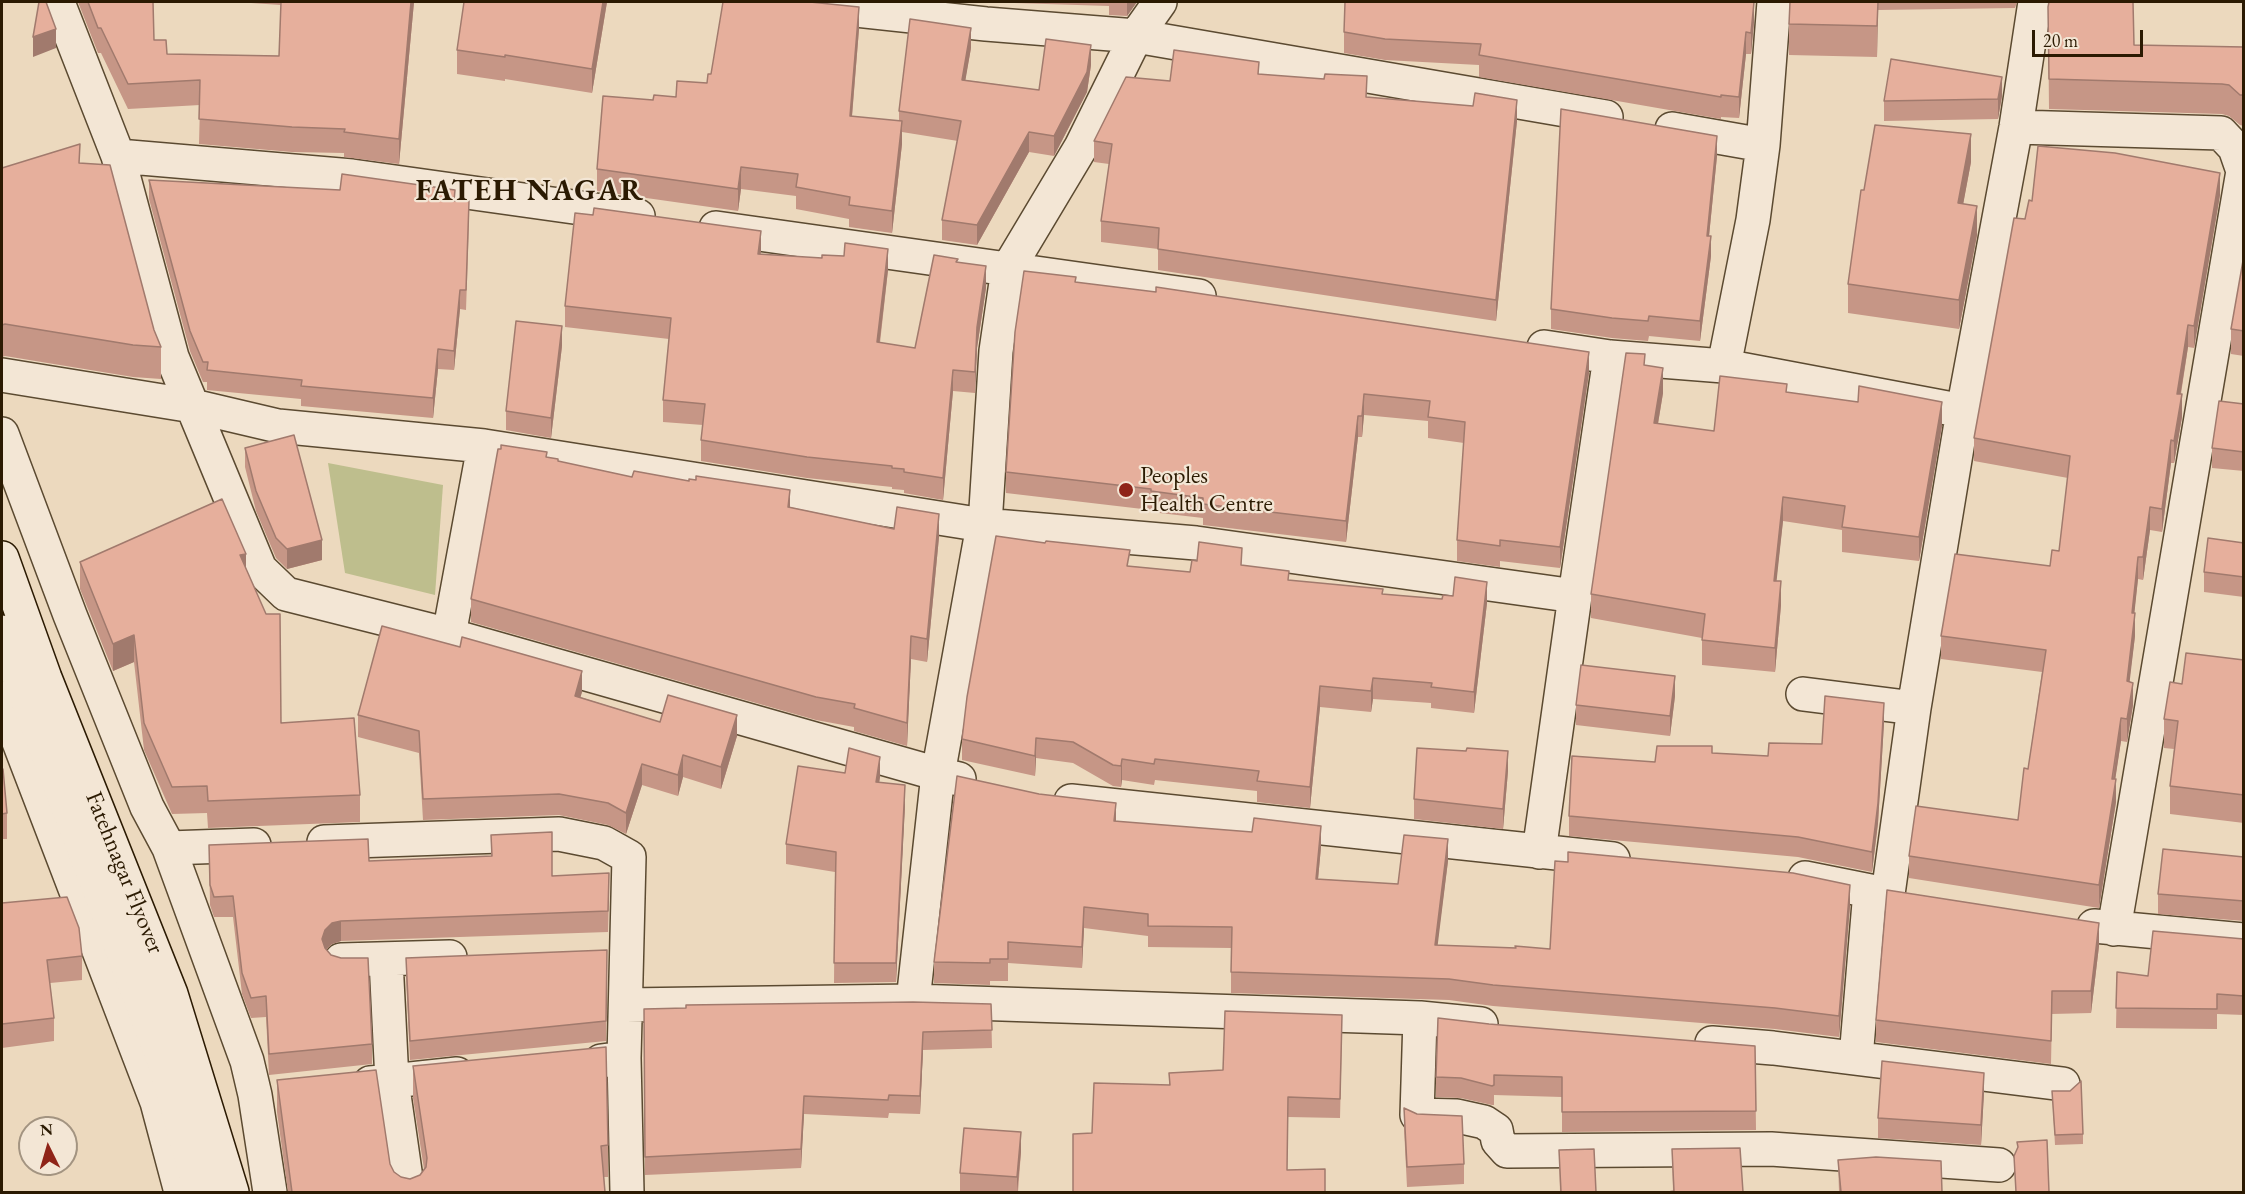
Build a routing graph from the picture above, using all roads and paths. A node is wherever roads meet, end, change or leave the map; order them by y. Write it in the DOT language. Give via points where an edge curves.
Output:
graph roads {
  1 [pos="782,2"];
  2 [pos="1160,2"];
  3 [pos="1774,2"];
  4 [pos="2035,2"];
  5 [pos="59,5"];
  6 [pos="1136,36"];
  7 [pos="2016,127"];
  8 [pos="1763,145"];
  9 [pos="118,156"];
  10 [pos="1008,269"];
  11 [pos="1231,300"];
  12 [pos="1515,343"];
  13 [pos="1610,357"];
  14 [pos="1724,366"];
  15 [pos="2,375"];
  16 [pos="193,406"];
  17 [pos="1963,411"];
  18 [pos="2,434"];
  19 [pos="484,446"];
  20 [pos="983,525"];
  21 [pos="2,558"];
  22 [pos="1575,596"];
  23 [pos="2,632"];
  24 [pos="449,635"];
  25 [pos="1803,694"];
  26 [pos="2,698"];
  27 [pos="1914,708"];
  28 [pos="938,774"];
  29 [pos="984,784"];
  30 [pos="1041,797"];
  31 [pos="169,848"];
  32 [pos="1539,852"];
  33 [pos="1644,862"];
  34 [pos="1773,874"];
  35 [pos="1879,892"];
  36 [pos="1922,899"];
  37 [pos="2069,922"];
  38 [pos="2114,929"];
  39 [pos="2244,940"];
  40 [pos="627,950"];
  41 [pos="592,951"];
  42 [pos="478,956"];
  43 [pos="341,960"];
  44 [pos="386,960"];
  45 [pos="913,1001"];
  46 [pos="626,1005"];
  47 [pos="1420,1018"];
  48 [pos="1515,1027"];
  49 [pos="1679,1041"];
  50 [pos="624,1058"];
  51 [pos="1856,1058"];
  52 [pos="566,1064"];
  53 [pos="485,1072"];
  54 [pos="392,1081"];
  55 [pos="2064,1084"];
  56 [pos="335,1087"];
  57 [pos="290,1091"];
  58 [pos="255,1095"];
  59 [pos="1999,1165"];
  60 [pos="181,1192"];
  61 [pos="201,1192"];
  62 [pos="232,1192"];
  63 [pos="270,1192"];
  64 [pos="408,1192"];
  65 [pos="627,1192"];
  1 -- 6 [label="street"];
  2 -- 6 [label="street"];
  3 -- 8 [label="street"];
  4 -- 7 [label="street"];
  5 -- 9 [label="street"];
  6 -- 8 [label="street"];
  6 -- 10 [label="street" via="1081,147"];
  7 -- 17 [label="street"];
  7 -- 38 [label="street" via="2221,134 2235,147 2243,171"];
  8 -- 14 [label="street" via="1753,220"];
  9 -- 10 [label="street" via="352,176"];
  9 -- 16 [label="street" via="172,357"];
  10 -- 11 [label="street"];
  10 -- 20 [label="street" via="996,351"];
  12 -- 13 [label="street"];
  13 -- 14 [label="street"];
  13 -- 22 [label="street"];
  14 -- 17 [label="street"];
  15 -- 16 [label="street"];
  16 -- 19 [label="street" via="278,426"];
  16 -- 24 [label="street" via="260,569 286,594"];
  17 -- 27 [label="street"];
  18 -- 31 [label="street" via="70,615 139,786"];
  19 -- 20 [label="street"];
  19 -- 24 [label="street"];
  20 -- 22 [label="street" via="1196,543"];
  20 -- 28 [label="street"];
  21 -- 62 [label="street, Fatehnagar Flyover" via="45,678 171,994"];
  22 -- 32 [label="street"];
  23 -- 61 [label="street, Fatehnagar Flyover" via="165,1064"];
  24 -- 28 [label="street"];
  25 -- 27 [label="street"];
  26 -- 60 [label="street" via="157,1102"];
  27 -- 35 [label="street"];
  28 -- 29 [label="street"];
  28 -- 45 [label="street"];
  30 -- 32 [label="street"];
  31 -- 40 [label="street" via="559,834 604,843 629,857"];
  31 -- 58 [label="street" via="247,1061"];
  32 -- 33 [label="street"];
  34 -- 35 [label="street"];
  35 -- 36 [label="street"];
  35 -- 51 [label="street"];
  37 -- 38 [label="street"];
  38 -- 39 [label="street"];
  40 -- 41 [label="street"];
  40 -- 46 [label="street"];
  42 -- 44 [label="street"];
  43 -- 44 [label="street"];
  44 -- 54 [label="street"];
  45 -- 46 [label="street"];
  45 -- 47 [label="street"];
  46 -- 50 [label="street"];
  47 -- 48 [label="street"];
  47 -- 59 [label="street" via="1418,1115 1457,1116 1484,1122 1496,1130 1498,1141 1507,1151 1770,1149"];
  49 -- 51 [label="street"];
  50 -- 52 [label="street"];
  50 -- 65 [label="street"];
  51 -- 55 [label="street"];
  53 -- 54 [label="street"];
  54 -- 56 [label="street"];
  54 -- 64 [label="street"];
  57 -- 58 [label="street"];
  58 -- 63 [label="street"];
}
